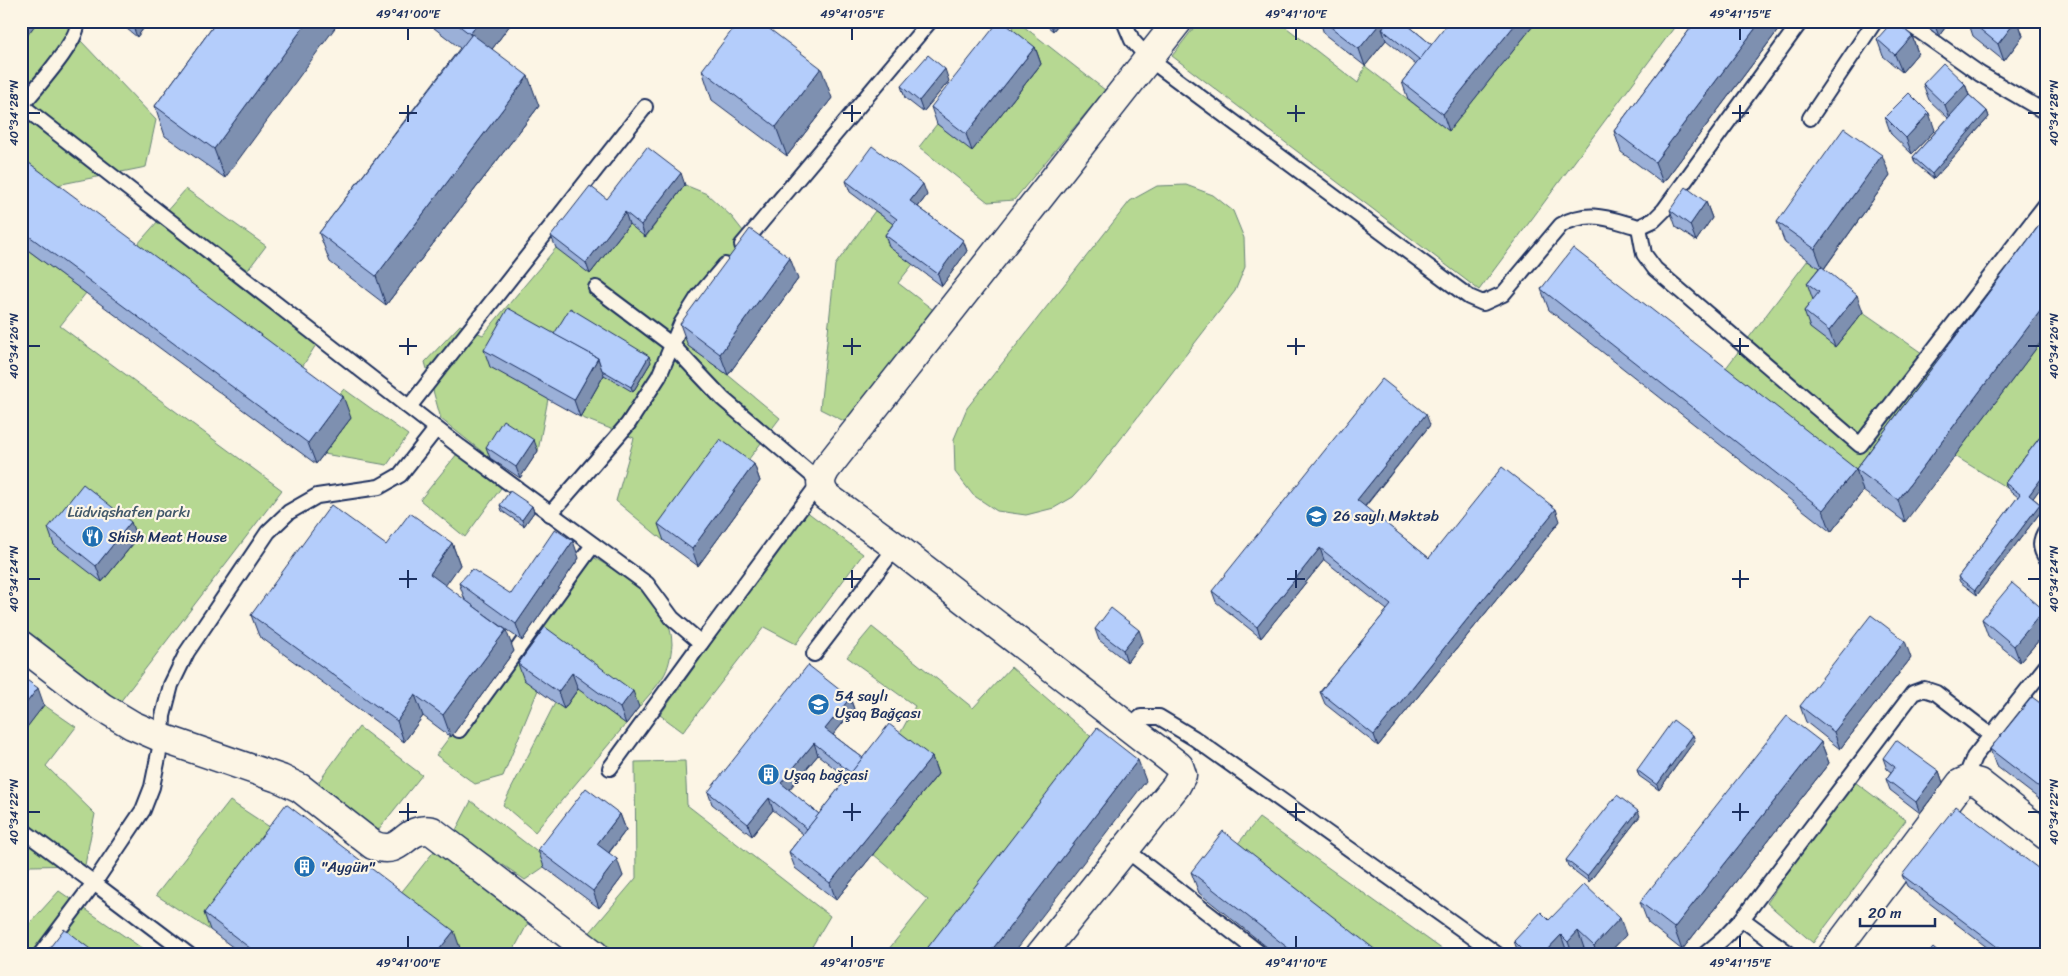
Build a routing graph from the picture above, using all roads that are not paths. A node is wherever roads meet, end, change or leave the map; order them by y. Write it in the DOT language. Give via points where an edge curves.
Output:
graph roads {
  1 [pos="77,21"];
  2 [pos="930,21"];
  3 [pos="1124,21"];
  4 [pos="1178,21"];
  5 [pos="1801,21"];
  6 [pos="1875,21"];
  7 [pos="1905,21"];
  8 [pos="1149,59"];
  9 [pos="21,105"];
  10 [pos="645,107"];
  11 [pos="2047,113"];
  12 [pos="1810,118"];
  13 [pos="2047,203"];
  14 [pos="1639,227"];
  15 [pos="596,288"];
  16 [pos="672,344"];
  17 [pos="409,407"];
  18 [pos="436,429"];
  19 [pos="820,482"];
  20 [pos="550,514"];
  21 [pos="2047,529"];
  22 [pos="593,545"];
  23 [pos="896,547"];
  24 [pos="2047,559"];
  25 [pos="701,643"];
  26 [pos="21,645"];
  27 [pos="814,654"];
  28 [pos="2047,665"];
  29 [pos="1130,727"];
  30 [pos="459,730"];
  31 [pos="1992,736"];
  32 [pos="162,738"];
  33 [pos="610,768"];
  34 [pos="1968,780"];
  35 [pos="21,829"];
  36 [pos="2047,836"];
  37 [pos="1125,849"];
  38 [pos="94,883"];
  39 [pos="1742,919"];
  40 [pos="40,955"];
  41 [pos="189,955"];
  42 [pos="595,955"];
  43 [pos="1040,955"];
  44 [pos="1262,955"];
  45 [pos="1498,955"];
  46 [pos="1704,955"];
  47 [pos="1791,955"];
  48 [pos="1832,955"];
  1 -- 9 [label="lane" via="72,41"];
  2 -- 16 [label="lane" via="698,297"];
  3 -- 8 [label="lane" via="1132,40"];
  4 -- 8 [label="street"];
  5 -- 14 [label="lane" via="1664,210 1654,220"];
  6 -- 12 [label="lane"];
  7 -- 11 [label="lane" via="1980,74"];
  8 -- 14 [label="lane" via="1470,297 1483,303 1503,294 1561,225 1573,218 1593,215"];
  8 -- 19 [label="street" via="826,469"];
  9 -- 17 [label="lane"];
  10 -- 17 [label="lane"];
  13 -- 14 [label="lane" via="1860,445 1655,269 1644,254"];
  15 -- 16 [label="lane"];
  16 -- 19 [label="lane" via="722,400"];
  16 -- 20 [label="lane" via="658,376 628,424"];
  17 -- 18 [label="lane"];
  18 -- 20 [label="lane"];
  18 -- 32 [label="lane" via="393,479 379,487 317,496 289,512 268,532 187,652 171,686 163,716"];
  19 -- 23 [label="street" via="826,496"];
  19 -- 25 [label="lane"];
  20 -- 22 [label="lane"];
  21 -- 24 [label="lane" via="2040,548"];
  22 -- 25 [label="lane" via="647,584 672,618"];
  22 -- 30 [label="lane"];
  23 -- 27 [label="lane"];
  23 -- 29 [label="street"];
  25 -- 33 [label="lane"];
  26 -- 32 [label="street" via="102,707"];
  28 -- 31 [label="lane"];
  29 -- 37 [label="street" via="1179,766 1182,775"];
  29 -- 45 [label="lane" via="1141,717 1159,717 1194,738"];
  31 -- 34 [label="lane" via="1974,757"];
  31 -- 39 [label="lane" via="1936,693 1924,689 1913,693"];
  32 -- 38 [label="lane" via="152,787 143,810"];
  32 -- 42 [label="street" via="300,788 373,845 383,849 395,848 414,832 432,831"];
  34 -- 36 [label="street" via="1979,783"];
  34 -- 48 [label="street" via="1956,787"];
  35 -- 38 [label="lane"];
  37 -- 43 [label="street"];
  37 -- 44 [label="lane"];
  38 -- 40 [label="lane"];
  38 -- 41 [label="lane"];
  39 -- 46 [label="lane"];
  39 -- 47 [label="lane"];
}
